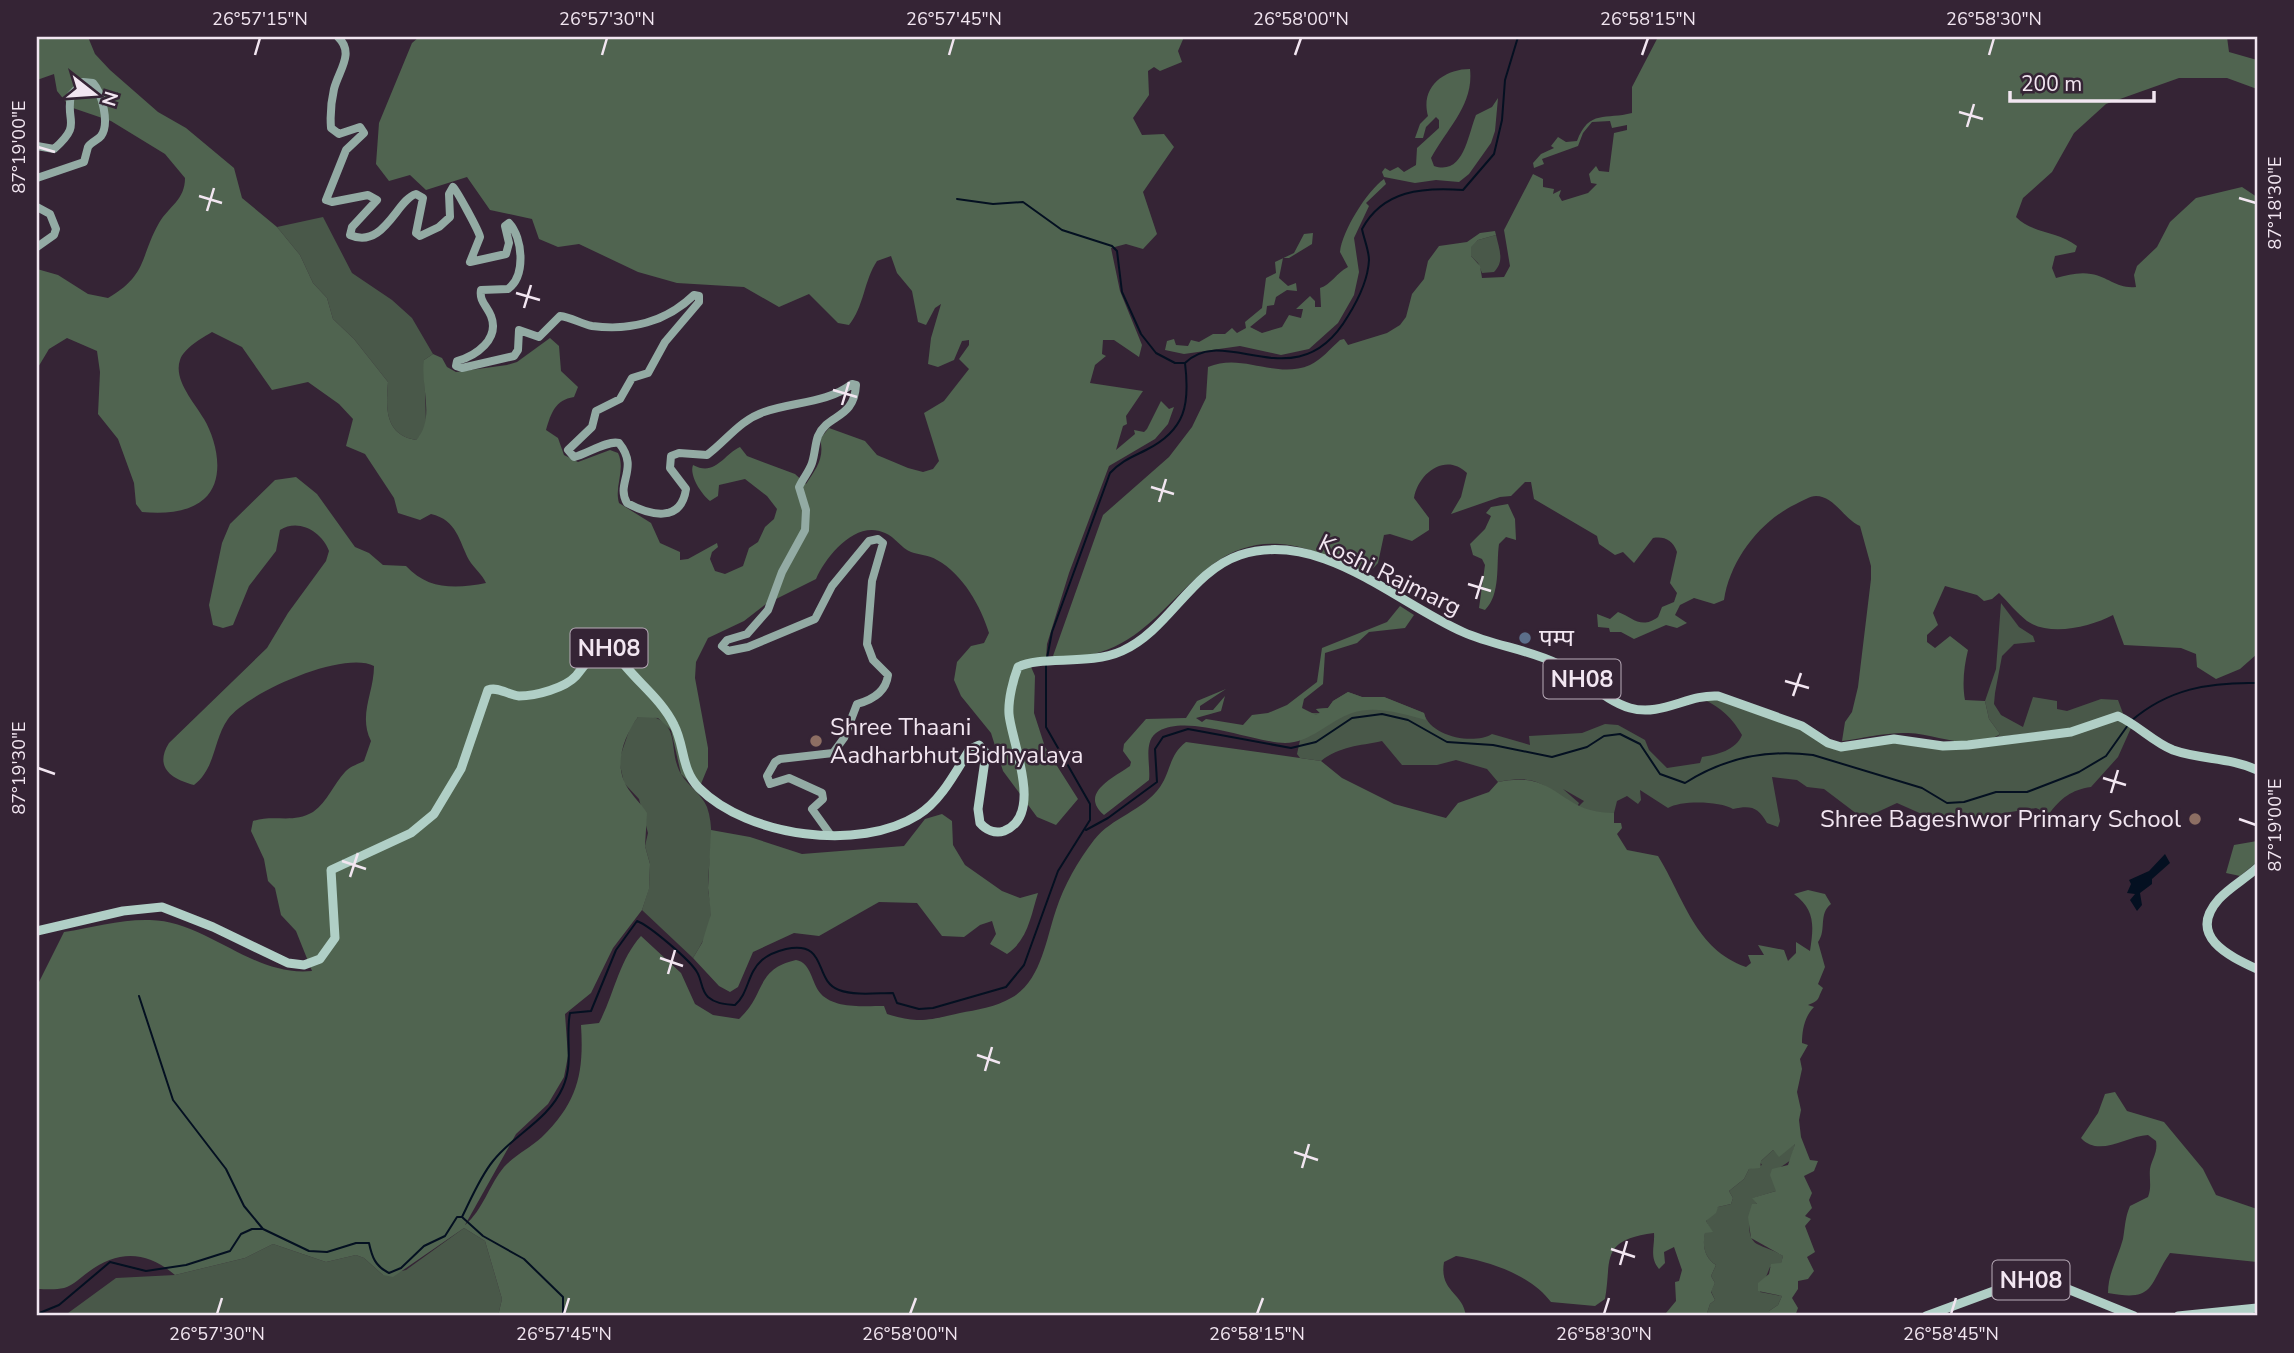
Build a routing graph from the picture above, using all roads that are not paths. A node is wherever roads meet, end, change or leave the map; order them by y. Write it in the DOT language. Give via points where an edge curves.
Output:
graph roads {
  1 [pos="338,37"];
  2 [pos="37,146"];
  3 [pos="37,178"];
  4 [pos="37,207"];
  5 [pos="37,247"];
  6 [pos="2257,770"];
  7 [pos="830,834"];
  8 [pos="2257,868"];
  9 [pos="37,931"];
  10 [pos="2257,969"];
  11 [pos="2257,1308"];
  12 [pos="1926,1316"];
  13 [pos="2134,1316"];
  14 [pos="2178,1316"];
  1 -- 7 [label="street" via="344,42 346,59 332,98 331,128 340,134 360,128 364,133 346,150 326,200 368,195 377,200 350,235 383,229 407,198 416,194 422,198 416,233 420,236 439,228 450,217 453,187 480,237 470,262 506,254 505,226 509,223 513,228 520,256 516,282 508,289 481,290 491,315 491,335 478,353 457,360 456,366 514,356 519,330 539,337 560,316 589,325 629,328 699,296 648,373 632,378 620,399 596,411 592,427 568,450 574,457 610,442 619,443 630,466 623,492 627,503 657,516 670,513 682,502 686,489 670,468 675,453 708,455 762,412 856,385 851,406 818,436 814,459 799,487 806,510 805,530 768,610 747,634 722,646 728,651 748,647 815,620 832,586 869,541 883,543 872,580 867,644 873,660 888,675 887,682 873,698 857,704 833,753 780,760 767,776 770,784 789,778 822,793 823,799 812,809"];
  2 -- 3 [label="street" via="54,149 68,137 74,118 71,95 83,82 93,83 100,90 103,107 100,137 88,147 84,162"];
  4 -- 5 [label="street" via="50,214 56,229"];
  6 -- 7 [label="main road, Koshi Rajmarg / NH08" via="2176,751 2118,716 2071,732 1968,745 1894,739 1841,747 1802,726 1718,696 1635,709 1605,696 1561,665 1482,640 1353,573 1310,554 1285,550 1251,553 1223,562 1128,648 1105,658 1023,664 1017,670 1009,711 1025,780 1020,811 1010,828 997,832 980,823 986,753 975,745 919,814 874,833"];
  7 -- 9 [label="main road, Koshi Rajmarg / NH08" via="763,826 699,789 688,775 675,726 661,705 614,651 603,648 559,687 519,696 488,690 461,769 433,814 411,833 331,870 335,938 320,959 304,965 288,962 162,907"];
  8 -- 10 [label="main road" via="2217,901 2209,927 2213,942 2224,953"];
  11 -- 14 [label="main road"];
  12 -- 13 [label="main road, NH08" via="2010,1285 2043,1279"];
}
